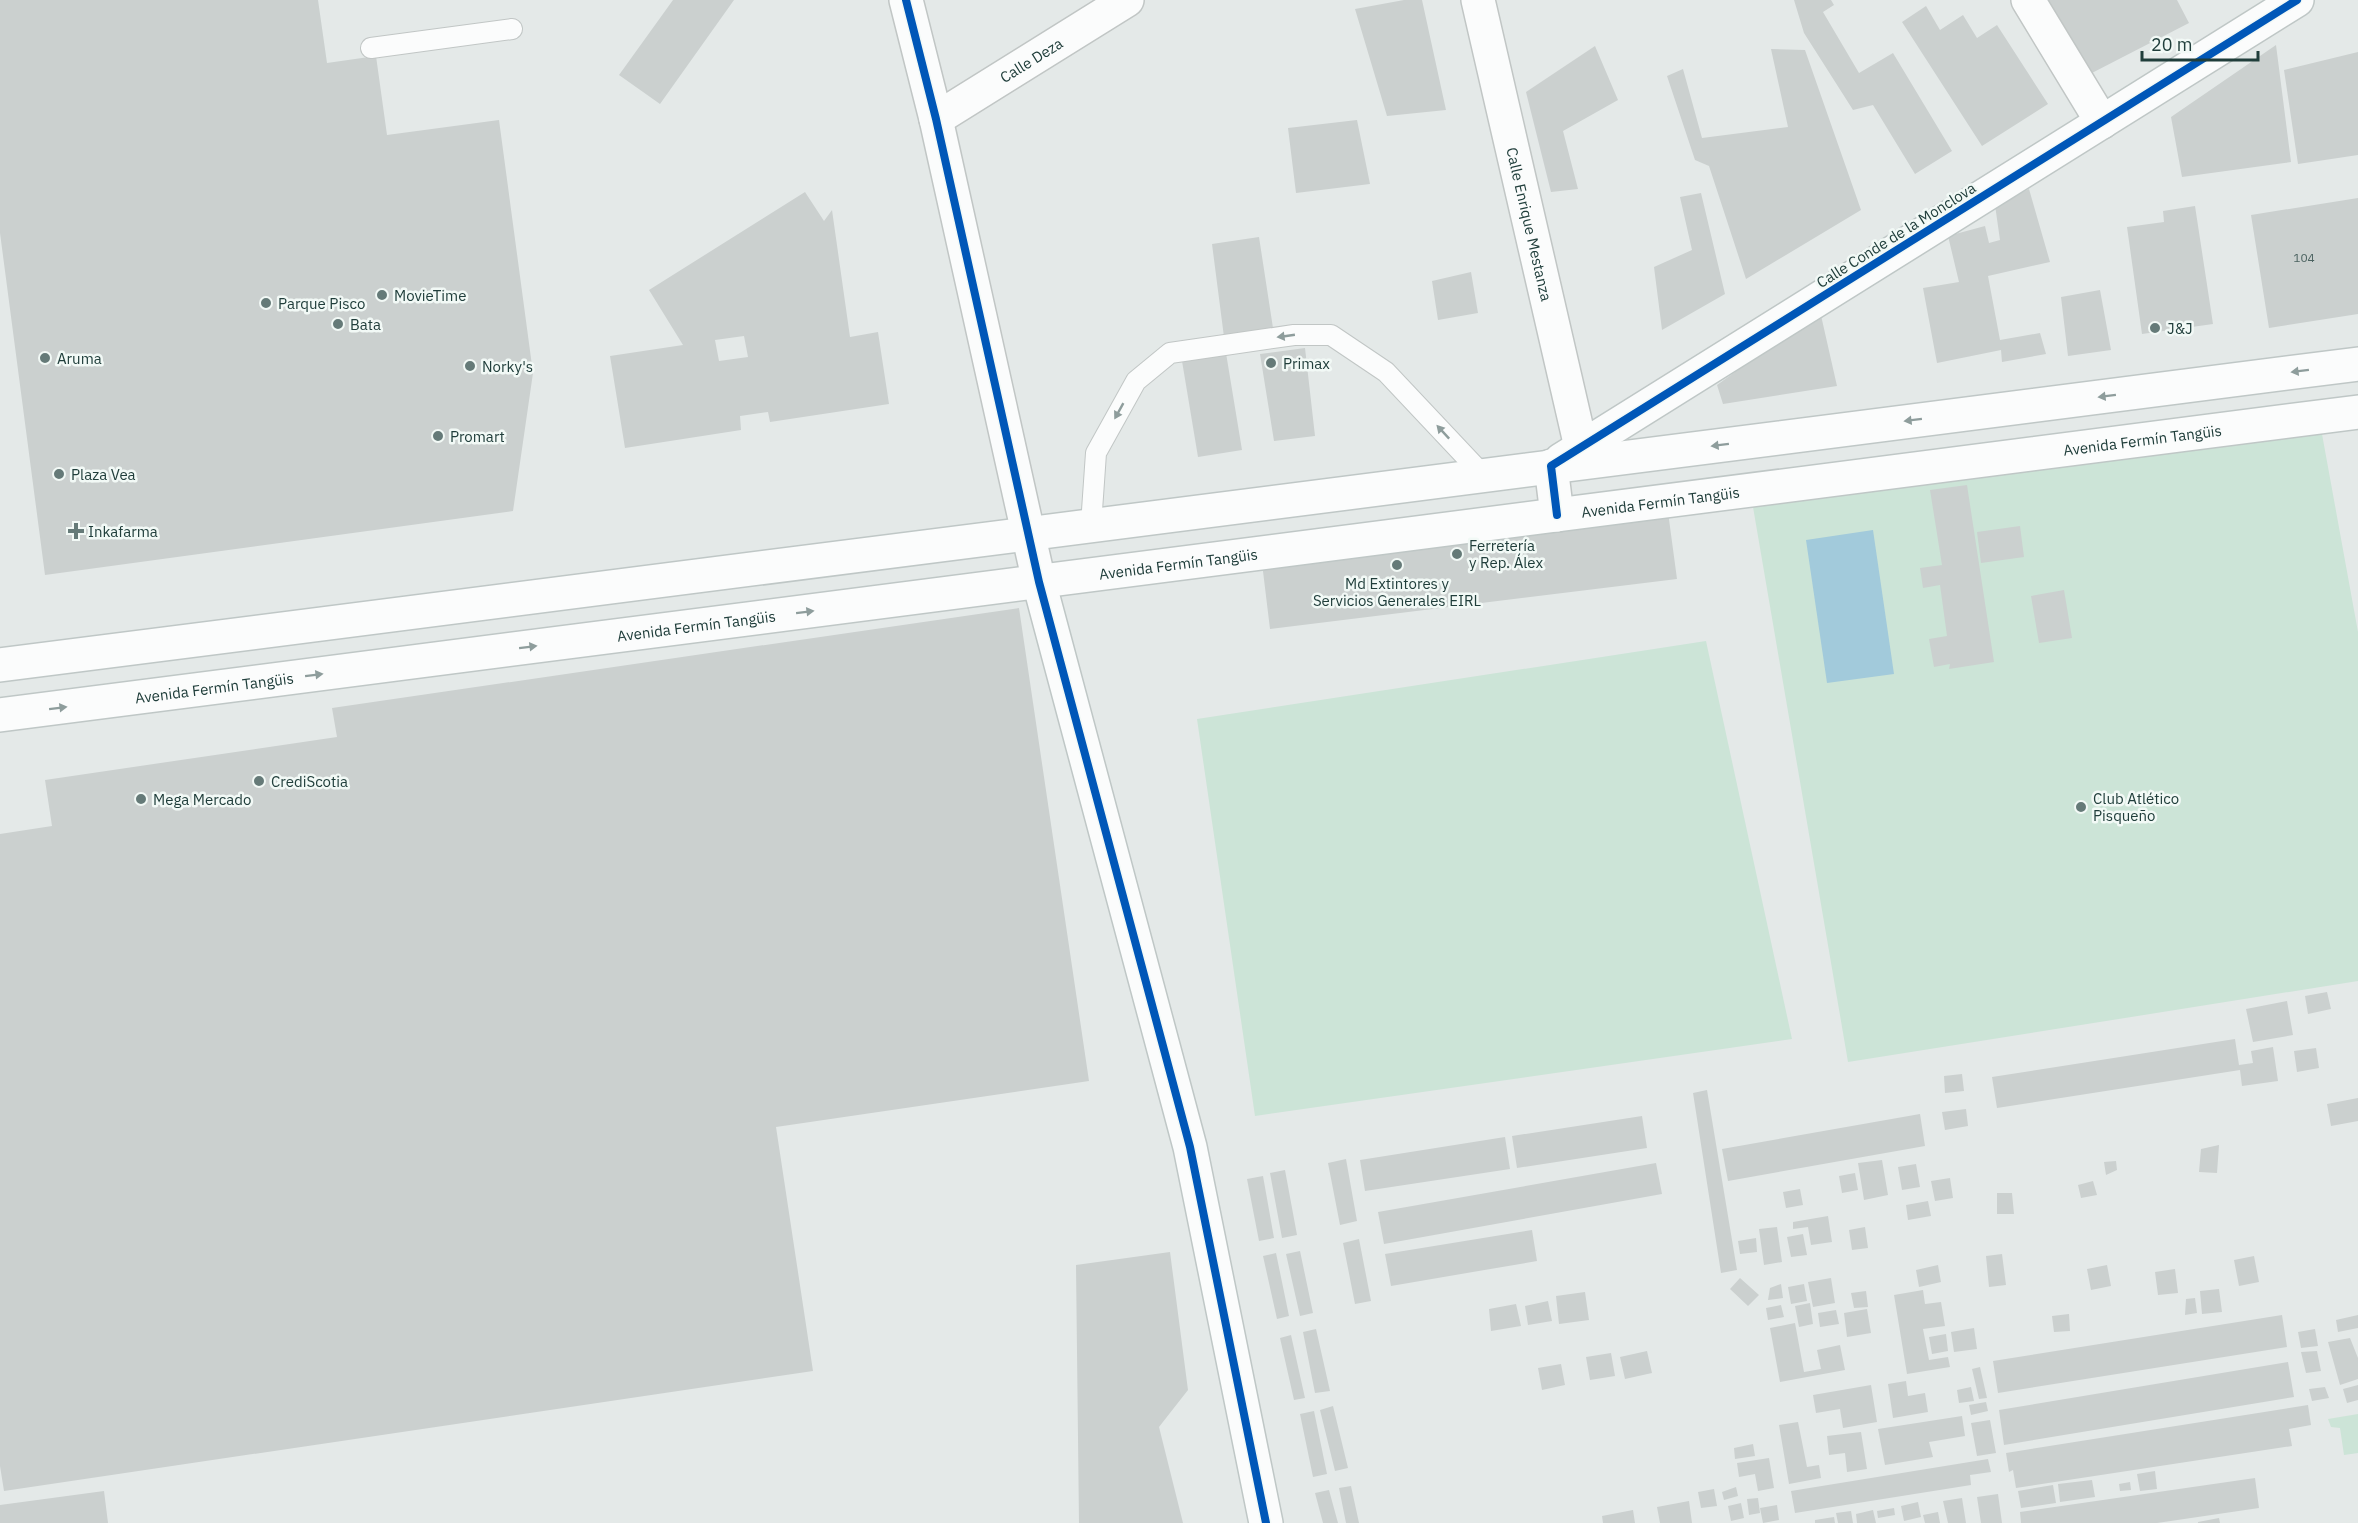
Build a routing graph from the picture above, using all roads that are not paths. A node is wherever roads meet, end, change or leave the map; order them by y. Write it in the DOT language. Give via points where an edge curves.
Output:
graph roads {
  1 [pos="906,0"];
  2 [pos="1127,0"];
  3 [pos="1478,0"];
  4 [pos="2028,0"];
  5 [pos="2297,0"];
  6 [pos="512,29"];
  7 [pos="371,48"];
  8 [pos="936,119"];
  9 [pos="2102,122"];
  10 [pos="2358,364"];
  11 [pos="2358,412"];
  12 [pos="1581,447"];
  13 [pos="1551,466"];
  14 [pos="1483,475"];
  15 [pos="1557,514"];
  16 [pos="1091,525"];
  17 [pos="1028,533"];
  18 [pos="1039,582"];
  19 [pos="472,604"];
  20 [pos="479,654"];
  21 [pos="0,665"];
  22 [pos="0,715"];
  23 [pos="1266,1523"];
  1 -- 8 [label="main road"];
  2 -- 8 [label="main road, Calle Deza"];
  3 -- 12 [label="main road, Calle Enrique Mestanza"];
  4 -- 9 [label="main road"];
  5 -- 9 [label="main road, Calle Conde de la Monclova"];
  6 -- 7 [label="lane"];
  8 -- 17 [label="main road"];
  9 -- 12 [label="main road, Calle Conde de la Monclova"];
  10 -- 13 [label="main road, one-way"];
  11 -- 15 [label="main road, Avenida Fermín Tangüis"];
  12 -- 13 [label="main road, Calle Conde de la Monclova"];
  13 -- 14 [label="main road"];
  13 -- 15 [label="main road"];
  14 -- 16 [label="main road"];
  14 -- 16 [label="lane, one-way" via="1386,372 1331,335 1294,335 1170,353 1136,381 1096,453"];
  15 -- 18 [label="main road, Avenida Fermín Tangüis"];
  16 -- 17 [label="main road"];
  17 -- 18 [label="main road"];
  17 -- 19 [label="main road"];
  20 -- 18 [label="main road, Avenida Fermín Tangüis, one-way"];
  18 -- 23 [label="main road" via="1190,1147"];
  19 -- 20 [label="main road"];
  19 -- 21 [label="main road"];
  22 -- 20 [label="main road, Avenida Fermín Tangüis, one-way"];
}
